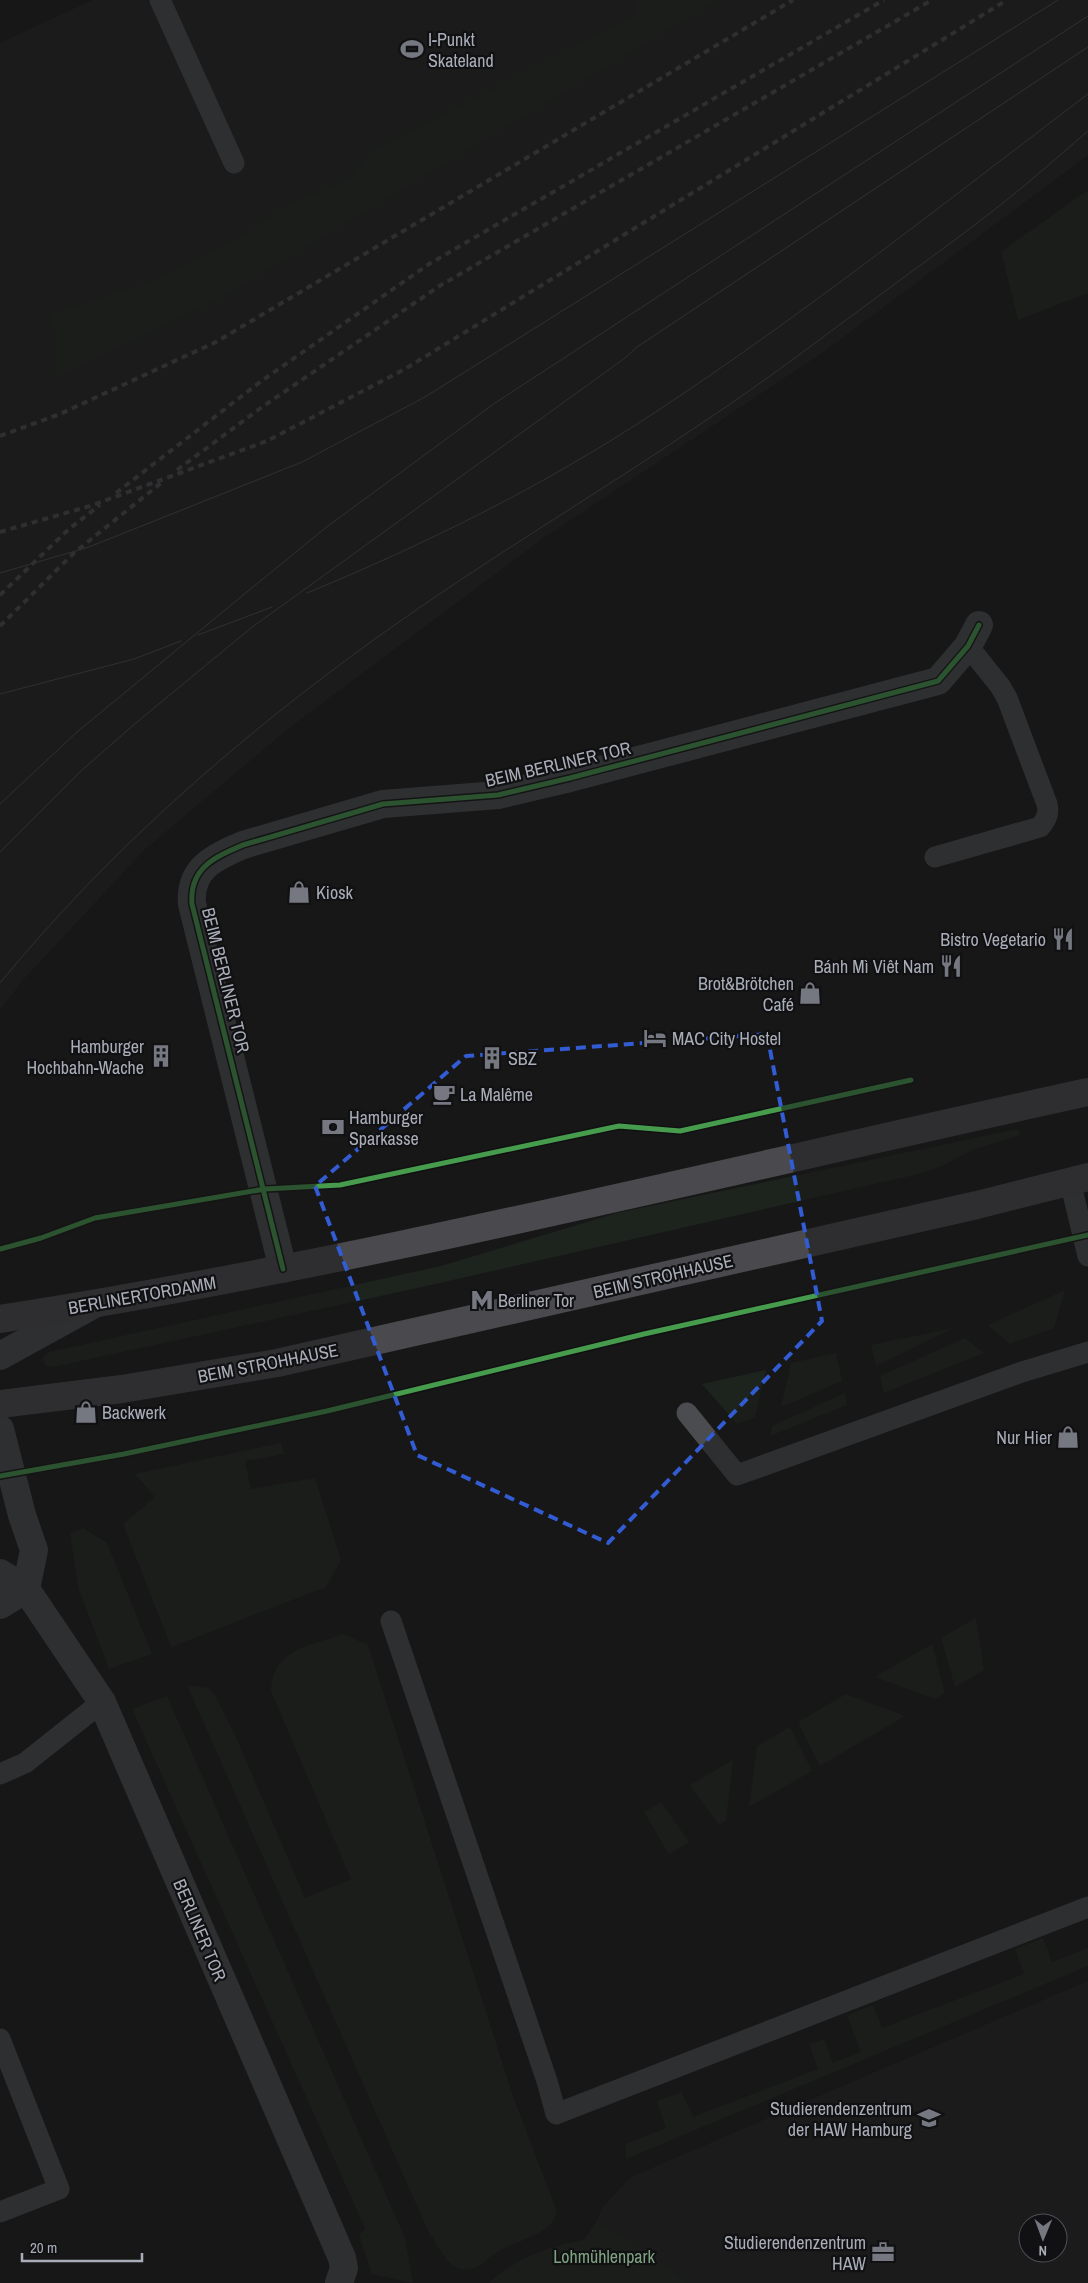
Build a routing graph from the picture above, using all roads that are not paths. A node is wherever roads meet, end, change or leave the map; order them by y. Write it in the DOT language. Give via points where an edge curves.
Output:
graph roads {
  1 [pos="160,0"];
  2 [pos="234,163"];
  3 [pos="973,636"];
  4 [pos="935,857"];
  5 [pos="1088,1092"];
  6 [pos="1079,1179"];
  7 [pos="1088,1256"];
  8 [pos="283,1269"];
  9 [pos="93,1305"];
  10 [pos="0,1319"];
  11 [pos="1088,1352"];
  12 [pos="0,1356"];
  13 [pos="0,1404"];
  14 [pos="687,1413"];
  15 [pos="0,1429"];
  16 [pos="0,1573"];
  17 [pos="26,1589"];
  18 [pos="0,1605"];
  19 [pos="391,1621"];
  20 [pos="102,1702"];
  21 [pos="0,1774"];
  22 [pos="1088,1907"];
  23 [pos="0,2039"];
  24 [pos="0,2212"];
  25 [pos="339,2283"];
  1 -- 2 [label="lane"];
  3 -- 4 [label="lane" via="1007,698 1048,804 1048,812 1045,821 1035,829"];
  3 -- 8 [label="street, BEIM BERLINER TOR" via="938,681 498,795 383,804 243,845 206,865 192,887 192,904"];
  5 -- 8 [label="main road" via="414,1243"];
  6 -- 7 [label="lane"];
  6 -- 13 [label="main road, BEIM STROHHAUSE" via="277,1363 122,1389"];
  8 -- 9 [label="main road, BERLINERTORDAMM"];
  9 -- 10 [label="main road, BERLINERTORDAMM"];
  9 -- 12 [label="street"];
  11 -- 14 [label="lane" via="1022,1372 737,1475"];
  15 -- 17 [label="street" via="34,1550"];
  16 -- 17 [label="street, BERLINER TOR"];
  17 -- 18 [label="street"];
  17 -- 20 [label="street, BERLINER TOR"];
  19 -- 22 [label="lane" via="556,2114"];
  20 -- 21 [label="lane" via="25,1763"];
  20 -- 25 [label="street, BERLINER TOR" via="342,2258 344,2268"];
  23 -- 24 [label="lane" via="59,2189"];
}
